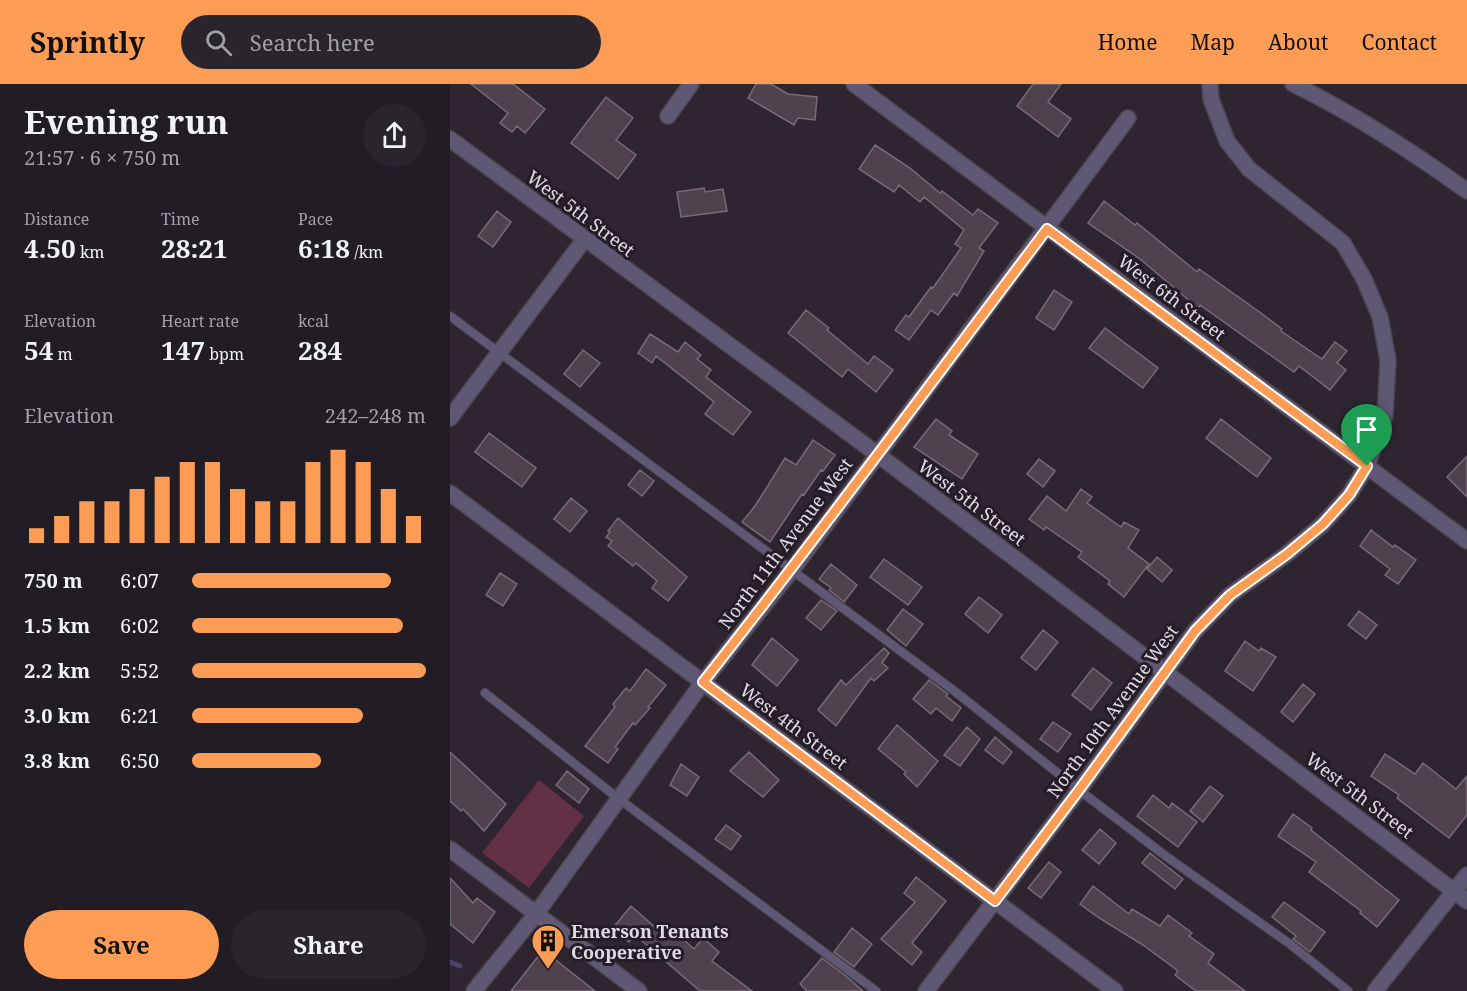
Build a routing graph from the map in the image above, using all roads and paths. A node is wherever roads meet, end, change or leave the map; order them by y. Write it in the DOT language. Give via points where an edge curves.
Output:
graph roads {
  1 [pos="691,84"];
  2 [pos="854,84"];
  3 [pos="1210,84"];
  4 [pos="1293,84"];
  5 [pos="668,116"];
  6 [pos="1128,118"];
  7 [pos="450,139"];
  8 [pos="1467,191"];
  9 [pos="1047,229"];
  10 [pos="584,240"];
  11 [pos="450,316"];
  12 [pos="499,352"];
  13 [pos="450,418"];
  14 [pos="876,454"];
  15 [pos="1367,466"];
  16 [pos="450,493"];
  17 [pos="1467,541"];
  18 [pos="792,570"];
  19 [pos="1165,672"];
  20 [pos="703,682"];
  21 [pos="485,693"];
  22 [pos="1079,790"];
  23 [pos="620,799"];
  24 [pos="450,849"];
  25 [pos="1467,875"];
  26 [pos="1461,896"];
  27 [pos="995,901"];
  28 [pos="536,914"];
  29 [pos="474,991"];
  30 [pos="639,991"];
  31 [pos="876,991"];
  32 [pos="926,991"];
  33 [pos="1115,991"];
  34 [pos="1348,991"];
  35 [pos="1375,991"];
  1 -- 5 [label="street"];
  2 -- 9 [label="street, West 6th Street"];
  3 -- 15 [label="street, North 10th Avenue West" via="1211,99 1227,141 1249,169 1343,243 1380,317 1388,360 1385,415"];
  4 -- 8 [label="street" via="1355,116"];
  6 -- 9 [label="street, North 11th Avenue West"];
  7 -- 10 [label="street, West 5th Street"];
  9 -- 14 [label="street, North 11th Avenue West"];
  9 -- 15 [label="street, West 6th Street"];
  10 -- 12 [label="street"];
  10 -- 14 [label="street, West 5th Street"];
  11 -- 12 [label="lane"];
  12 -- 13 [label="street"];
  12 -- 18 [label="lane"];
  14 -- 18 [label="street, North 11th Avenue West"];
  14 -- 19 [label="street, West 5th Street"];
  15 -- 17 [label="street, West 6th Street"];
  15 -- 19 [label="street, North 10th Avenue West" via="1349,495 1323,524 1230,595 1195,631"];
  16 -- 20 [label="street, West 4th Street"];
  18 -- 20 [label="street, North 11th Avenue West"];
  18 -- 22 [label="lane"];
  19 -- 22 [label="street, North 10th Avenue West"];
  19 -- 26 [label="street, West 5th Street"];
  20 -- 23 [label="street, North 11th Avenue West"];
  20 -- 27 [label="street, West 4th Street"];
  21 -- 23 [label="lane"];
  22 -- 27 [label="street, North 10th Avenue West"];
  22 -- 34 [label="lane"];
  23 -- 28 [label="street, North 11th Avenue West"];
  23 -- 31 [label="lane"];
  24 -- 28 [label="street"];
  25 -- 26 [label="street"];
  26 -- 35 [label="street"];
  27 -- 32 [label="street, North 10th Avenue West"];
  27 -- 33 [label="street, West 4th Street"];
  28 -- 29 [label="street, North 11th Avenue West"];
  28 -- 30 [label="street"];
}
